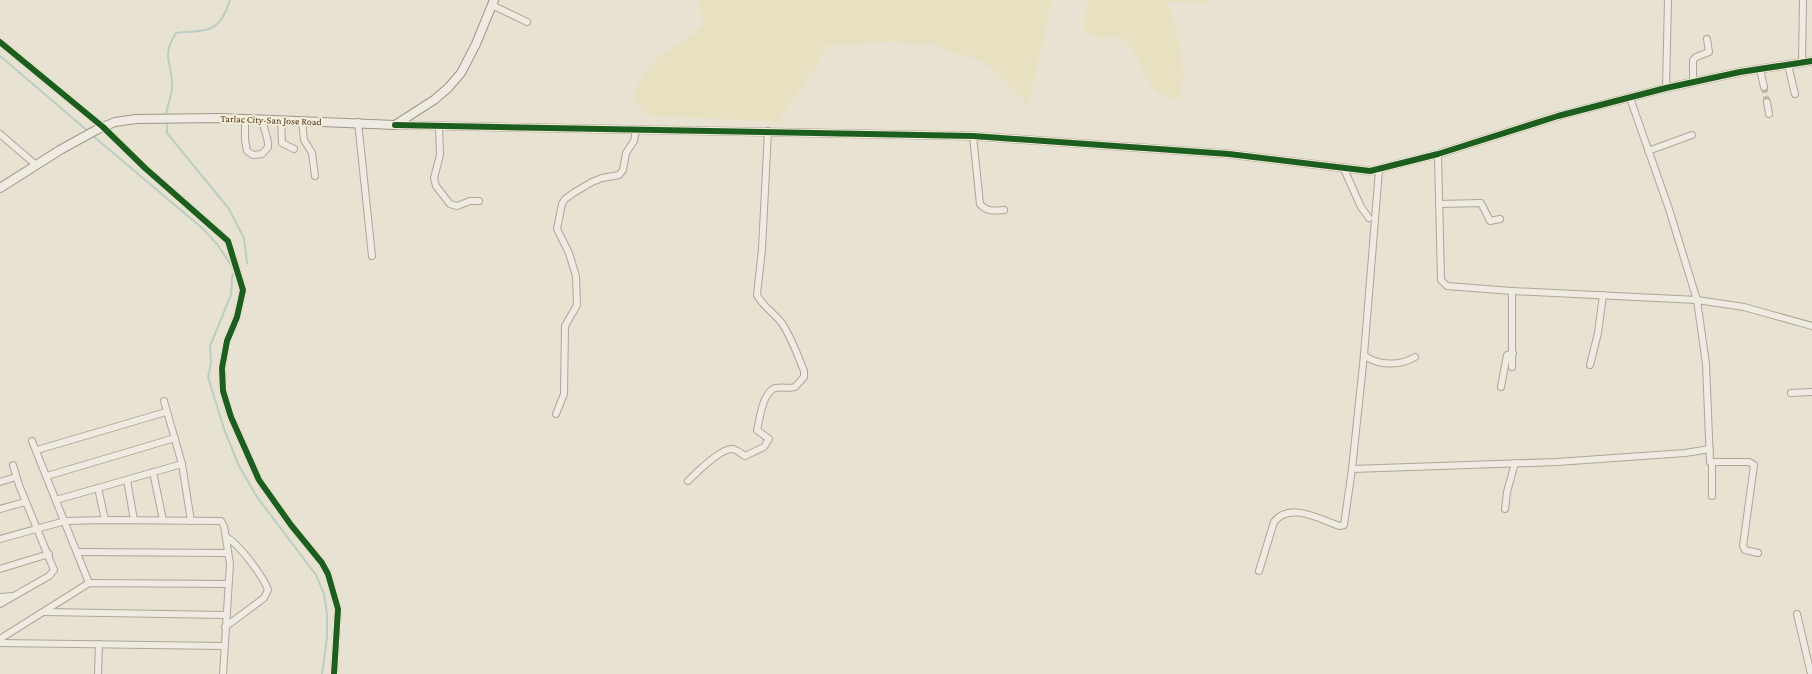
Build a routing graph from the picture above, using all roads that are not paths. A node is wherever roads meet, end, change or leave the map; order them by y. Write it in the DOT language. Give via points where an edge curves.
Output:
graph roads {
  1 [pos="1668,0"];
  2 [pos="1803,0"];
  3 [pos="493,2"];
  4 [pos="527,22"];
  5 [pos="1707,39"];
  6 [pos="0,42"];
  7 [pos="1812,61"];
  8 [pos="1802,63"];
  9 [pos="1788,65"];
  10 [pos="1760,69"];
  11 [pos="1693,82"];
  12 [pos="1764,87"];
  13 [pos="1666,88"];
  14 [pos="1795,94"];
  15 [pos="1630,98"];
  16 [pos="1767,102"];
  17 [pos="1769,114"];
  18 [pos="245,119"];
  19 [pos="263,120"];
  20 [pos="281,120"];
  21 [pos="302,121"];
  22 [pos="358,122"];
  23 [pos="395,125"];
  24 [pos="438,126"];
  25 [pos="101,128"];
  26 [pos="636,130"];
  27 [pos="768,132"];
  28 [pos="0,134"];
  29 [pos="1692,135"];
  30 [pos="973,136"];
  31 [pos="294,149"];
  32 [pos="1648,151"];
  33 [pos="1438,154"];
  34 [pos="36,165"];
  35 [pos="1344,169"];
  36 [pos="1379,170"];
  37 [pos="315,176"];
  38 [pos="0,188"];
  39 [pos="479,201"];
  40 [pos="1439,204"];
  41 [pos="1004,210"];
  42 [pos="1369,218"];
  43 [pos="1500,219"];
  44 [pos="372,256"];
  45 [pos="1512,291"];
  46 [pos="1604,295"];
  47 [pos="1697,300"];
  48 [pos="1812,326"];
  49 [pos="1513,353"];
  50 [pos="1364,355"];
  51 [pos="1415,357"];
  52 [pos="1590,365"];
  53 [pos="1512,367"];
  54 [pos="1501,387"];
  55 [pos="1812,392"];
  56 [pos="1791,393"];
  57 [pos="164,401"];
  58 [pos="166,412"];
  59 [pos="556,414"];
  60 [pos="175,438"];
  61 [pos="32,441"];
  62 [pos="1710,449"];
  63 [pos="37,450"];
  64 [pos="1514,463"];
  65 [pos="182,464"];
  66 [pos="1712,464"];
  67 [pos="13,465"];
  68 [pos="1352,469"];
  69 [pos="153,472"];
  70 [pos="47,476"];
  71 [pos="16,477"];
  72 [pos="126,480"];
  73 [pos="688,481"];
  74 [pos="0,482"];
  75 [pos="98,488"];
  76 [pos="1712,496"];
  77 [pos="56,500"];
  78 [pos="25,502"];
  79 [pos="1506,509"];
  80 [pos="0,510"];
  81 [pos="105,520"];
  82 [pos="134,520"];
  83 [pos="162,520"];
  84 [pos="65,521"];
  85 [pos="191,521"];
  86 [pos="37,528"];
  87 [pos="226,537"];
  88 [pos="0,539"];
  89 [pos="78,552"];
  90 [pos="228,553"];
  91 [pos="1758,553"];
  92 [pos="49,554"];
  93 [pos="0,569"];
  94 [pos="1259,571"];
  95 [pos="90,583"];
  96 [pos="228,584"];
  97 [pos="13,596"];
  98 [pos="0,597"];
  99 [pos="0,604"];
  100 [pos="44,612"];
  101 [pos="1797,614"];
  102 [pos="226,615"];
  103 [pos="225,627"];
  104 [pos="0,639"];
  105 [pos="0,643"];
  106 [pos="99,644"];
  107 [pos="224,646"];
  108 [pos="98,674"];
  109 [pos="223,674"];
  110 [pos="334,674"];
  111 [pos="1811,674"];
  1 -- 13 [label="street"];
  2 -- 8 [label="street"];
  3 -- 4 [label="street"];
  3 -- 23 [label="main road" via="461,73 424,108"];
  5 -- 11 [label="street" via="1709,52 1694,60"];
  6 -- 25 [label="street"];
  7 -- 8 [label="street"];
  8 -- 9 [label="street"];
  9 -- 10 [label="street"];
  9 -- 14 [label="street"];
  10 -- 11 [label="street"];
  10 -- 12 [label="street"];
  11 -- 13 [label="street"];
  13 -- 15 [label="street"];
  15 -- 32 [label="street"];
  15 -- 33 [label="street" via="1558,116"];
  16 -- 17 [label="street"];
  18 -- 19 [label="main road, Tarlac City-San Jose Road"];
  18 -- 19 [label="street" via="247,151 253,155 262,154 268,147 263,131"];
  18 -- 25 [label="main road, Tarlac City-San Jose Road" via="155,118 116,122"];
  19 -- 20 [label="main road, Tarlac City-San Jose Road"];
  20 -- 21 [label="main road, Tarlac City-San Jose Road"];
  20 -- 31 [label="street" via="282,143"];
  21 -- 22 [label="main road, Tarlac City-San Jose Road"];
  21 -- 37 [label="street" via="304,140 312,153"];
  22 -- 23 [label="main road, Tarlac City-San Jose Road"];
  22 -- 44 [label="street"];
  23 -- 24 [label="street"];
  24 -- 26 [label="street"];
  24 -- 39 [label="street" via="440,155 434,178 436,186 450,204 457,206"];
  25 -- 34 [label="main road, Tarlac City-San Jose Road"];
  25 -- 110 [label="street" via="222,234 231,246 243,290 240,310 227,341 222,368 223,391 231,417 259,480 328,574 338,609"];
  26 -- 27 [label="street"];
  26 -- 59 [label="street" via="634,141 626,153 619,175 592,182 565,199 562,204 557,229 569,253 576,276 577,305 565,326 564,394"];
  27 -- 30 [label="street"];
  27 -- 73 [label="street" via="757,295 784,326 804,371 804,377 795,387 775,388 770,393 762,408 757,430 769,439 764,446 745,456 730,449 708,462"];
  28 -- 34 [label="street"];
  29 -- 32 [label="street"];
  30 -- 35 [label="street" via="1229,154"];
  30 -- 41 [label="street" via="980,204 992,211"];
  32 -- 47 [label="street"];
  33 -- 36 [label="street"];
  33 -- 40 [label="street"];
  34 -- 38 [label="main road, Tarlac City-San Jose Road"];
  35 -- 36 [label="street"];
  35 -- 42 [label="street" via="1361,207"];
  36 -- 50 [label="street"];
  40 -- 43 [label="street" via="1481,203 1490,221"];
  40 -- 45 [label="street" via="1443,283 1450,287"];
  45 -- 46 [label="street"];
  45 -- 49 [label="street"];
  46 -- 47 [label="street"];
  46 -- 52 [label="street"];
  47 -- 48 [label="street" via="1744,307"];
  47 -- 62 [label="street" via="1706,364"];
  49 -- 53 [label="street"];
  49 -- 54 [label="street" via="1507,355"];
  50 -- 51 [label="street" via="1370,360 1386,363 1401,363"];
  50 -- 68 [label="street"];
  55 -- 56 [label="street"];
  57 -- 58 [label="street"];
  58 -- 60 [label="street"];
  58 -- 63 [label="street"];
  60 -- 65 [label="street"];
  60 -- 70 [label="street"];
  61 -- 63 [label="street"];
  62 -- 64 [label="street" via="1600,460"];
  62 -- 66 [label="street"];
  63 -- 70 [label="street"];
  64 -- 68 [label="street"];
  64 -- 79 [label="street"];
  65 -- 69 [label="street"];
  65 -- 85 [label="street"];
  66 -- 76 [label="street"];
  66 -- 91 [label="street" via="1749,462 1754,465 1743,546 1745,550"];
  67 -- 71 [label="street"];
  68 -- 94 [label="street" via="1344,525 1340,526 1298,511 1278,518 1274,522"];
  69 -- 72 [label="street"];
  69 -- 83 [label="street"];
  70 -- 77 [label="street"];
  71 -- 74 [label="street"];
  71 -- 78 [label="street"];
  72 -- 75 [label="street"];
  72 -- 82 [label="street"];
  75 -- 77 [label="street"];
  75 -- 81 [label="street"];
  77 -- 84 [label="street"];
  78 -- 80 [label="street"];
  78 -- 86 [label="street"];
  81 -- 82 [label="street"];
  81 -- 84 [label="street"];
  82 -- 83 [label="street"];
  83 -- 85 [label="street"];
  84 -- 86 [label="street"];
  84 -- 89 [label="street"];
  85 -- 87 [label="street" via="221,522"];
  86 -- 88 [label="street"];
  86 -- 92 [label="street"];
  87 -- 90 [label="street"];
  87 -- 103 [label="street" via="249,561 264,580 268,590 264,598"];
  89 -- 90 [label="street"];
  89 -- 95 [label="street"];
  90 -- 96 [label="street"];
  92 -- 93 [label="street"];
  92 -- 97 [label="street" via="54,572"];
  95 -- 96 [label="street"];
  95 -- 100 [label="street"];
  96 -- 102 [label="street"];
  97 -- 98 [label="street"];
  97 -- 99 [label="street"];
  100 -- 102 [label="street"];
  100 -- 104 [label="street"];
  101 -- 111 [label="street"];
  102 -- 103 [label="street"];
  103 -- 107 [label="street"];
  105 -- 106 [label="street"];
  106 -- 107 [label="street"];
  106 -- 108 [label="street"];
  107 -- 109 [label="street"];
}
